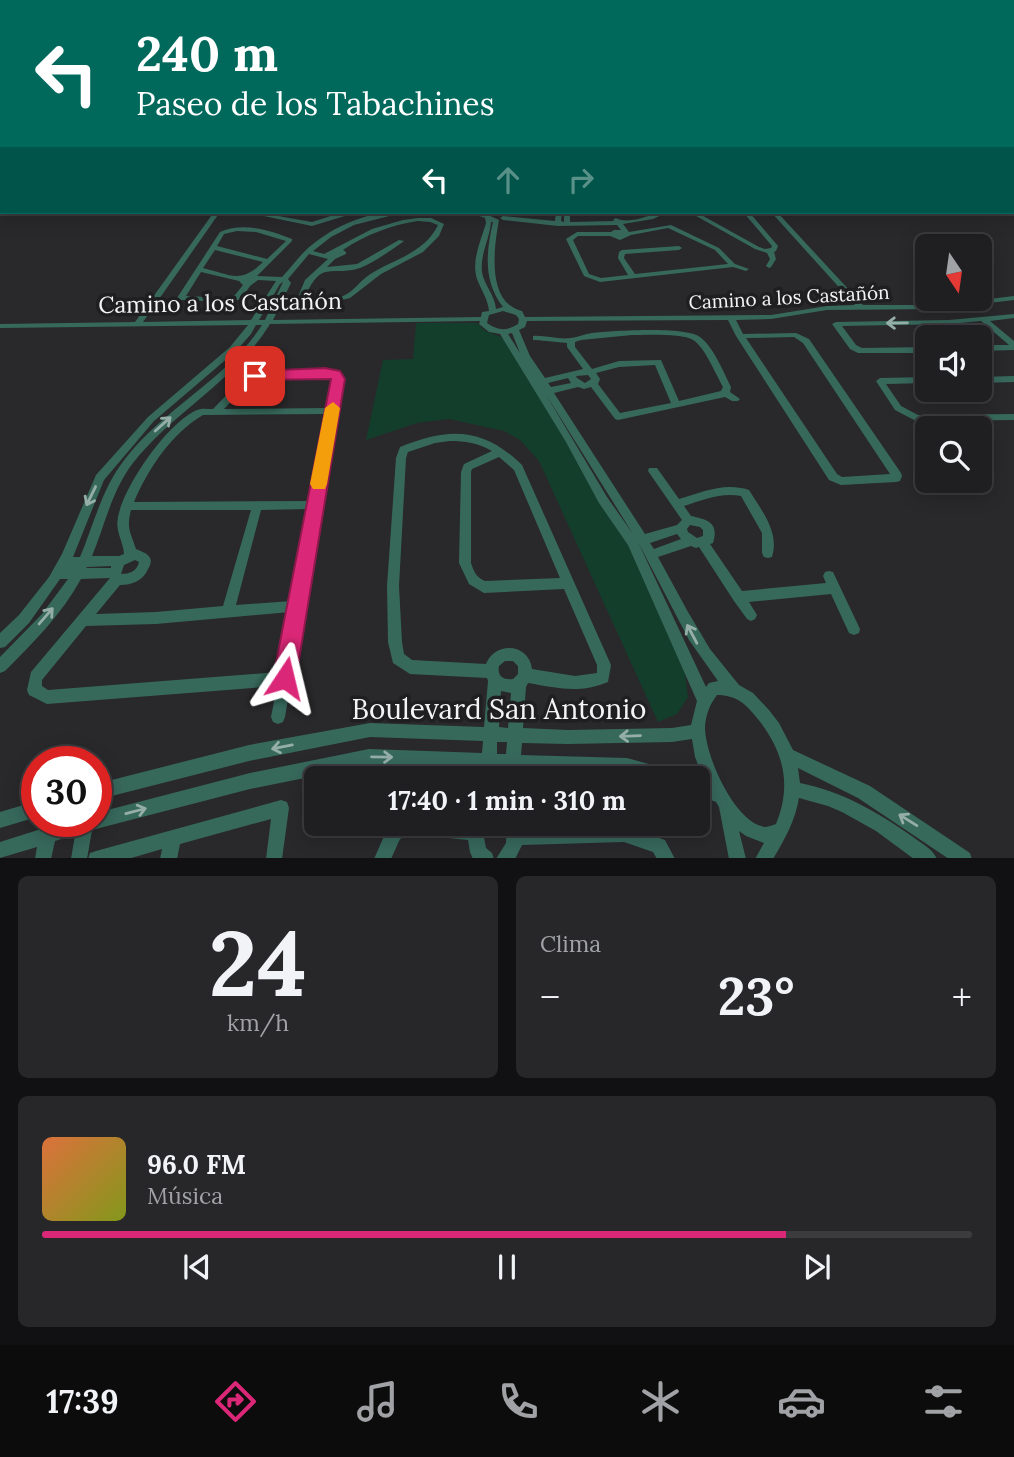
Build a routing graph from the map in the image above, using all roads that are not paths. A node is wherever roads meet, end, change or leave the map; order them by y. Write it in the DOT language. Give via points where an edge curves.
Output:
graph roads {
  1 [pos="216,214"];
  2 [pos="278,214"];
  3 [pos="346,214"];
  4 [pos="351,214"];
  5 [pos="392,214"];
  6 [pos="558,214"];
  7 [pos="568,214"];
  8 [pos="660,214"];
  9 [pos="696,214"];
  10 [pos="748,214"];
  11 [pos="776,214"];
  12 [pos="485,215"];
  13 [pos="502,216"];
  14 [pos="362,220"];
  15 [pos="558,222"];
  16 [pos="612,222"];
  17 [pos="567,223"];
  18 [pos="613,233"];
  19 [pos="626,233"];
  20 [pos="401,241"];
  21 [pos="213,247"];
  22 [pos="679,248"];
  23 [pos="310,249"];
  24 [pos="770,251"];
  25 [pos="333,253"];
  26 [pos="266,261"];
  27 [pos="733,265"];
  28 [pos="769,265"];
  29 [pos="198,269"];
  30 [pos="746,269"];
  31 [pos="320,270"];
  32 [pos="632,275"];
  33 [pos="251,280"];
  34 [pos="283,282"];
  35 [pos="301,298"];
  36 [pos="1014,298"];
  37 [pos="292,304"];
  38 [pos="860,307"];
  39 [pos="509,309"];
  40 [pos="492,310"];
  41 [pos="1014,316"];
  42 [pos="731,317"];
  43 [pos="746,317"];
  44 [pos="982,318"];
  45 [pos="482,319"];
  46 [pos="523,319"];
  47 [pos="254,322"];
  48 [pos="267,322"];
  49 [pos="137,324"];
  50 [pos="0,326"];
  51 [pos="509,331"];
  52 [pos="755,335"];
  53 [pos="740,336"];
  54 [pos="536,338"];
  55 [pos="571,341"];
  56 [pos="1014,346"];
  57 [pos="992,347"];
  58 [pos="915,350"];
  59 [pos="590,372"];
  60 [pos="1014,379"];
  61 [pos="575,380"];
  62 [pos="915,380"];
  63 [pos="992,380"];
  64 [pos="593,384"];
  65 [pos="545,387"];
  66 [pos="725,393"];
  67 [pos="735,399"];
  68 [pos="676,404"];
  69 [pos="216,411"];
  70 [pos="332,411"];
  71 [pos="1014,417"];
  72 [pos="500,452"];
  73 [pos="653,471"];
  74 [pos="676,504"];
  75 [pos="315,505"];
  76 [pos="127,506"];
  77 [pos="257,506"];
  78 [pos="685,524"];
  79 [pos="643,540"];
  80 [pos="696,542"];
  81 [pos="768,553"];
  82 [pos="650,555"];
  83 [pos="84,561"];
  84 [pos="120,567"];
  85 [pos="60,568"];
  86 [pos="78,573"];
  87 [pos="566,583"];
  88 [pos="738,597"];
  89 [pos="298,606"];
  90 [pos="228,612"];
  91 [pos="751,615"];
  92 [pos="84,620"];
  93 [pos="854,629"];
  94 [pos="0,642"];
  95 [pos="0,666"];
  96 [pos="493,676"];
  97 [pos="285,678"];
  98 [pos="522,680"];
  99 [pos="733,688"];
  100 [pos="704,699"];
  101 [pos="278,717"];
  102 [pos="698,731"];
  103 [pos="490,734"];
  104 [pos="516,735"];
  105 [pos="789,756"];
  106 [pos="488,760"];
  107 [pos="514,761"];
  108 [pos="488,766"];
  109 [pos="513,766"];
  110 [pos="627,766"];
  111 [pos="112,788"];
  112 [pos="793,789"];
  113 [pos="710,794"];
  114 [pos="722,800"];
  115 [pos="21,814"];
  116 [pos="112,816"];
  117 [pos="0,820"];
  118 [pos="781,831"];
  119 [pos="393,836"];
  120 [pos="476,836"];
  121 [pos="515,836"];
  122 [pos="630,836"];
  123 [pos="30,837"];
  124 [pos="48,837"];
  125 [pos="83,837"];
  126 [pos="173,837"];
  127 [pos="0,850"];
  128 [pos="43,858"];
  129 [pos="79,858"];
  130 [pos="100,858"];
  131 [pos="168,858"];
  132 [pos="274,858"];
  133 [pos="382,858"];
  134 [pos="485,858"];
  135 [pos="505,858"];
  136 [pos="666,858"];
  137 [pos="738,858"];
  138 [pos="764,858"];
  139 [pos="928,858"];
  140 [pos="963,858"];
  1 -- 49 [label="street"];
  2 -- 3 [label="street" via="312,224"];
  4 -- 14 [label="street"];
  5 -- 14 [label="street"];
  6 -- 15 [label="street"];
  7 -- 17 [label="street"];
  8 -- 16 [label="street"];
  9 -- 24 [label="street"];
  10 -- 24 [label="street" via="775,246"];
  11 -- 38 [label="street"];
  12 -- 13 [label="street"];
  12 -- 40 [label="street" via="489,223 478,264"];
  13 -- 15 [label="street"];
  13 -- 39 [label="street" via="489,266 497,295"];
  14 -- 23 [label="street"];
  15 -- 17 [label="street"];
  16 -- 17 [label="street"];
  16 -- 18 [label="street"];
  16 -- 19 [label="street"];
  18 -- 19 [label="street"];
  18 -- 32 [label="street" via="577,234 569,239 590,278"];
  19 -- 27 [label="street" via="669,226 717,248"];
  20 -- 31 [label="street" via="359,266"];
  21 -- 26 [label="street"];
  21 -- 26 [label="street" via="222,233 235,229 289,240"];
  21 -- 29 [label="street"];
  22 -- 32 [label="street" via="622,252"];
  23 -- 25 [label="street"];
  23 -- 34 [label="street"];
  24 -- 28 [label="street" via="773,259"];
  25 -- 31 [label="street"];
  25 -- 35 [label="street" via="381,227 442,220 439,231 424,247 370,277 348,299"];
  26 -- 33 [label="street"];
  27 -- 30 [label="street"];
  27 -- 32 [label="street"];
  29 -- 33 [label="street"];
  29 -- 33 [label="street" via="181,295 183,299 230,300"];
  31 -- 35 [label="street"];
  33 -- 34 [label="street"];
  34 -- 47 [label="street"];
  34 -- 48 [label="street"];
  35 -- 37 [label="street"];
  36 -- 38 [label="street, Camino a los Castañón" via="940,307"];
  38 -- 43 [label="street, Camino a los Castañón"];
  39 -- 40 [label="street"];
  39 -- 46 [label="street"];
  40 -- 45 [label="street"];
  41 -- 44 [label="street"];
  42 -- 43 [label="street, Camino a los Castañón"];
  42 -- 46 [label="street, Camino a los Castañón"];
  42 -- 53 [label="street"];
  43 -- 52 [label="street"];
  44 -- 56 [label="street"];
  44 -- 58 [label="street, one-way" via="836,324 862,352"];
  45 -- 48 [label="street, Camino a los Castañón"];
  45 -- 51 [label="street" via="487,328"];
  46 -- 51 [label="street" via="522,325"];
  47 -- 48 [label="street, Camino a los Castañón"];
  47 -- 49 [label="street, Camino a los Castañón"];
  47 -- 85 [label="street, one-way" via="233,349 136,435 100,478"];
  83 -- 48 [label="street, one-way" via="110,490 128,461 242,354"];
  49 -- 50 [label="street, Camino a los Castañón"];
  51 -- 65 [label="street"];
  51 -- 100 [label="street" via="603,500 632,542"];
  52 -- 53 [label="street"];
  52 -- 53 [label="street" via="796,335 806,341 896,478 836,480"];
  54 -- 55 [label="street"];
  55 -- 59 [label="street"];
  55 -- 66 [label="street" via="605,334 692,335 727,387"];
  56 -- 57 [label="street"];
  59 -- 61 [label="street" via="580,371"];
  59 -- 64 [label="street" via="596,379"];
  59 -- 68 [label="street" via="663,359"];
  60 -- 63 [label="street"];
  61 -- 64 [label="street"];
  61 -- 65 [label="street"];
  62 -- 71 [label="street" via="880,381 898,408 916,418"];
  64 -- 68 [label="street" via="618,417"];
  65 -- 79 [label="street"];
  66 -- 67 [label="street"];
  66 -- 68 [label="street"];
  69 -- 70 [label="street"];
  69 -- 70 [label="street" via="248,377 325,373 338,379"];
  69 -- 76 [label="street" via="193,416 157,453"];
  70 -- 75 [label="street"];
  72 -- 87 [label="street" via="518,468"];
  72 -- 87 [label="street" via="475,461 466,472 465,563 469,576 484,587"];
  72 -- 96 [label="street" via="479,441 442,435 404,450 393,586 395,650 402,663"];
  73 -- 74 [label="street"];
  74 -- 78 [label="street"];
  74 -- 81 [label="street" via="722,491 745,493 768,533"];
  75 -- 77 [label="street"];
  75 -- 89 [label="street"];
  76 -- 77 [label="street"];
  76 -- 84 [label="street" via="123,531 131,544"];
  77 -- 90 [label="street"];
  78 -- 79 [label="street"];
  78 -- 80 [label="street" via="683,535"];
  78 -- 80 [label="street" via="696,520 709,528 709,540"];
  79 -- 82 [label="street"];
  80 -- 82 [label="street"];
  80 -- 88 [label="street"];
  99 -- 82 [label="street, one-way" via="697,643"];
  83 -- 84 [label="street"];
  83 -- 85 [label="street"];
  83 -- 86 [label="street"];
  84 -- 86 [label="street"];
  84 -- 92 [label="street"];
  85 -- 86 [label="street"];
  85 -- 94 [label="street" via="24,620"];
  95 -- 86 [label="street, one-way"];
  87 -- 98 [label="street" via="604,665 603,677 581,683"];
  88 -- 91 [label="street"];
  88 -- 93 [label="street" via="831,582"];
  89 -- 90 [label="street"];
  89 -- 97 [label="street"];
  90 -- 92 [label="street"];
  92 -- 97 [label="street" via="36,677 34,690 47,697"];
  96 -- 98 [label="street" via="502,687 510,688"];
  96 -- 98 [label="street" via="494,661 510,653 525,666"];
  96 -- 103 [label="street"];
  97 -- 101 [label="street"];
  98 -- 104 [label="street"];
  99 -- 100 [label="street" via="714,688"];
  99 -- 105 [label="street" via="752,700 777,731"];
  100 -- 102 [label="street"];
  102 -- 104 [label="street, Boulevard San Antonio, one-way"];
  102 -- 114 [label="street"];
  103 -- 104 [label="street, Boulevard San Antonio"];
  103 -- 106 [label="street"];
  103 -- 111 [label="street, Boulevard San Antonio, one-way" via="370,730 249,753"];
  104 -- 107 [label="street"];
  105 -- 112 [label="street"];
  140 -- 105 [label="street, one-way" via="864,792"];
  106 -- 107 [label="street, Boulevard San Antonio"];
  106 -- 108 [label="street"];
  116 -- 106 [label="street, Boulevard San Antonio, one-way" via="369,757"];
  107 -- 109 [label="street"];
  107 -- 110 [label="street, Boulevard San Antonio"];
  112 -- 118 [label="street" via="791,811"];
  112 -- 139 [label="street" via="862,814"];
  113 -- 114 [label="street"];
  114 -- 118 [label="street" via="745,825 765,835"];
  114 -- 137 [label="street"];
  115 -- 117 [label="street"];
  118 -- 138 [label="street"];
  119 -- 133 [label="street"];
  120 -- 134 [label="street" via="478,852"];
  121 -- 135 [label="street" via="512,851"];
  122 -- 136 [label="street" via="659,846"];
  123 -- 127 [label="street, Boulevard San Antonio"];
  124 -- 128 [label="street"];
  125 -- 129 [label="street"];
  126 -- 130 [label="street"];
  126 -- 131 [label="street"];
  126 -- 132 [label="street" via="281,808"];
}
